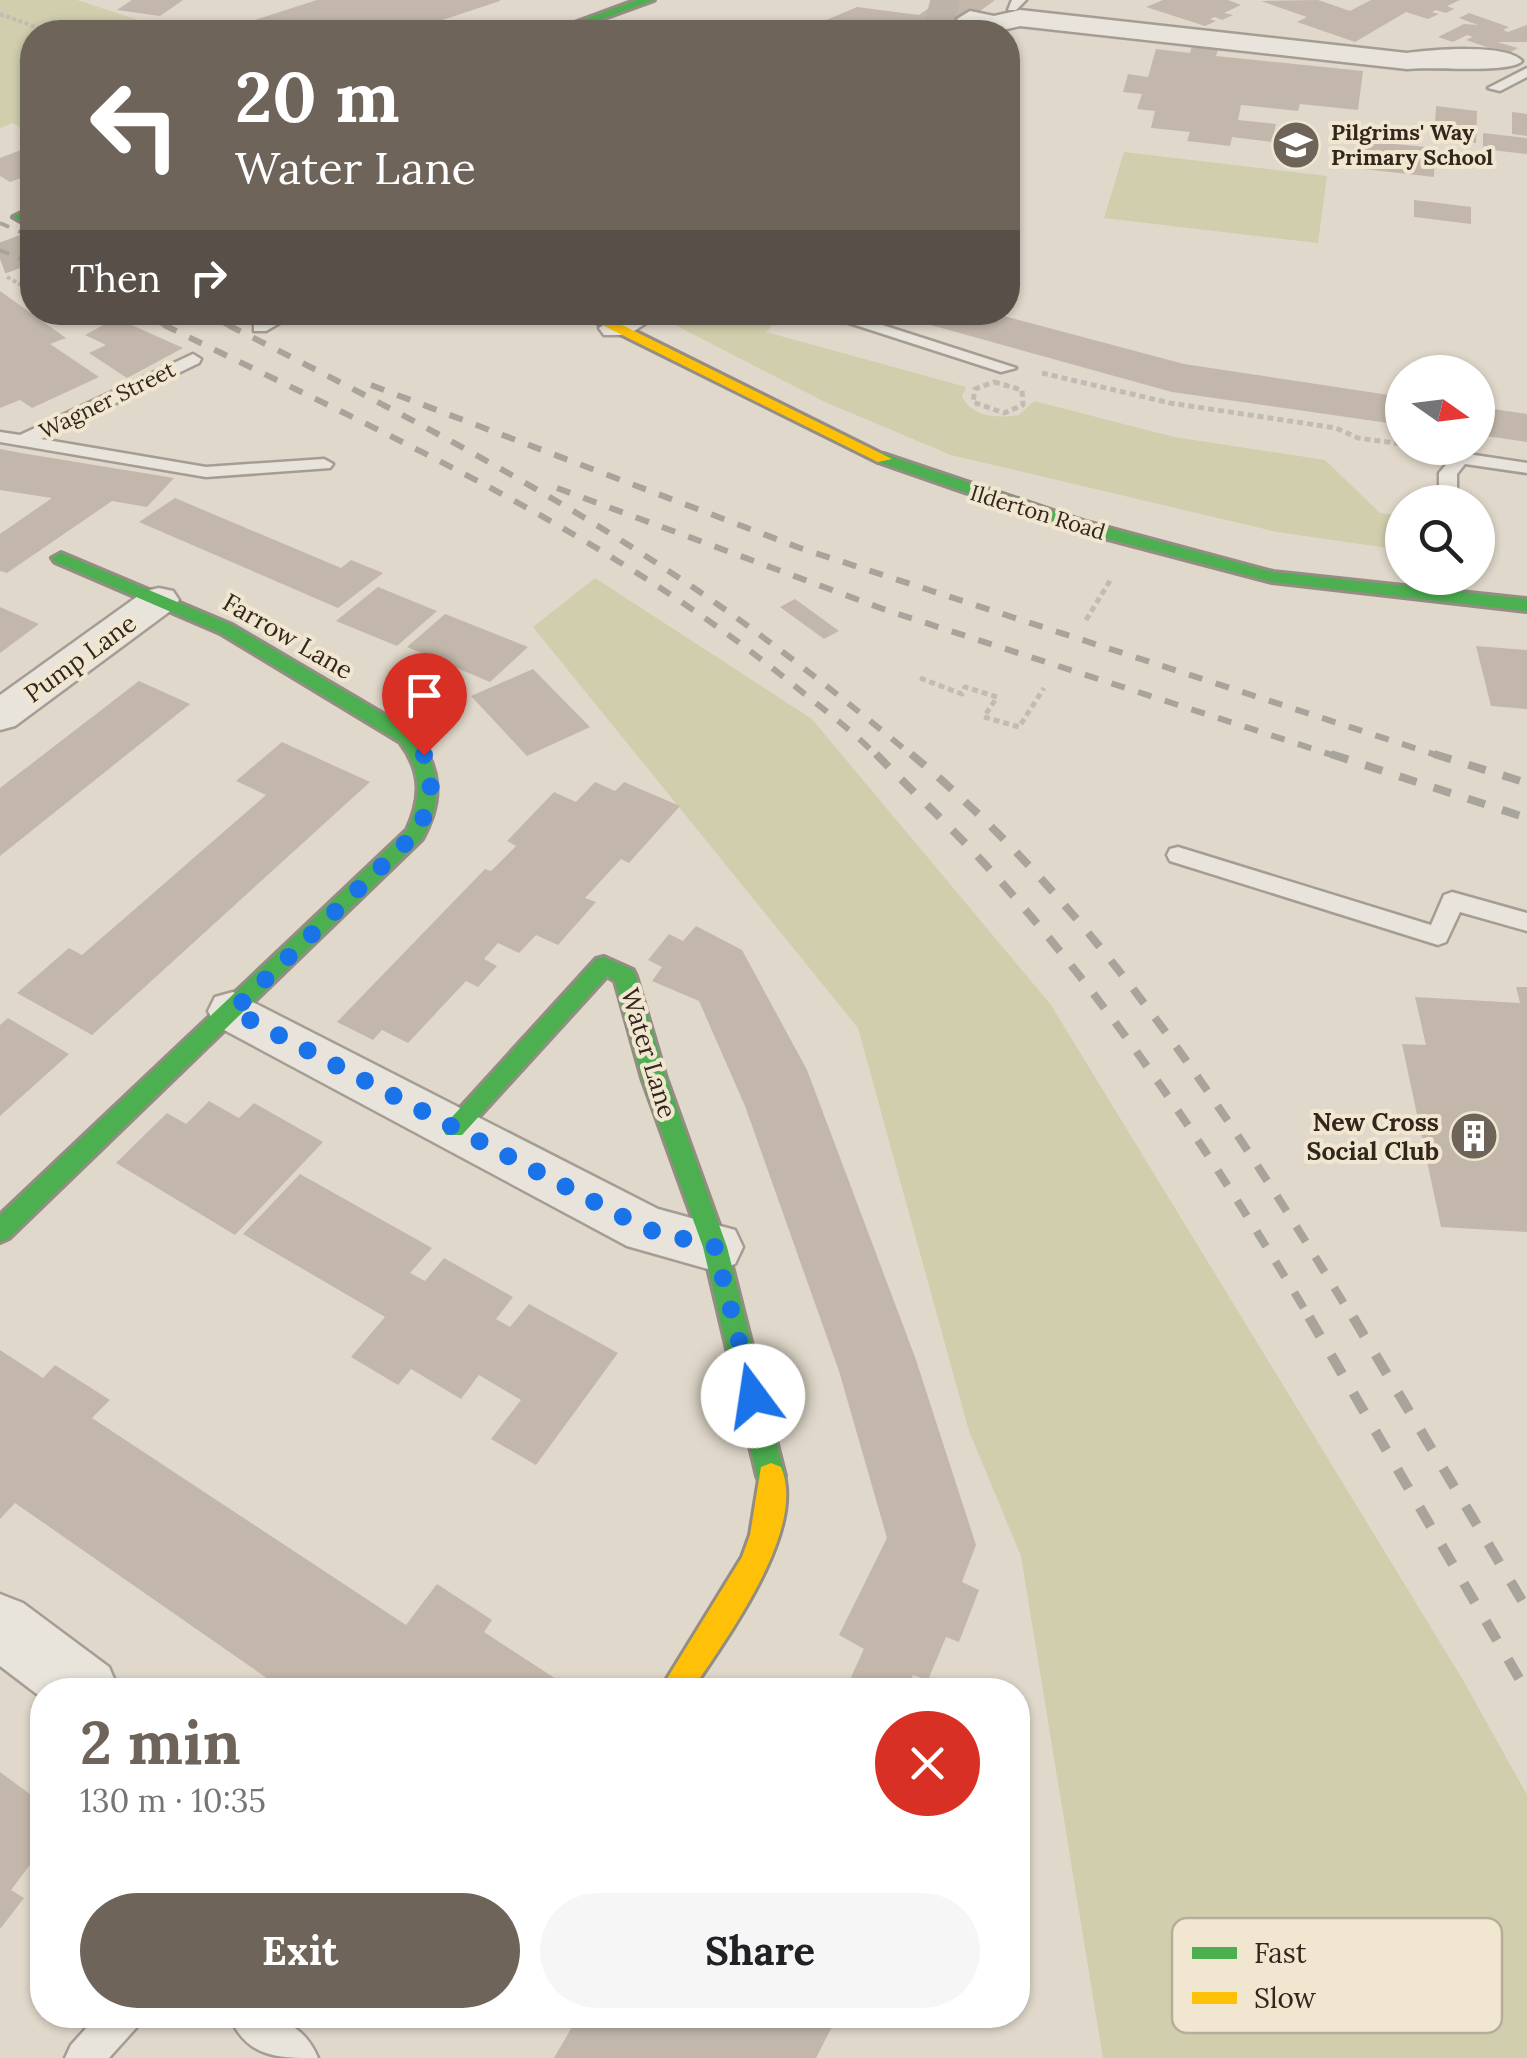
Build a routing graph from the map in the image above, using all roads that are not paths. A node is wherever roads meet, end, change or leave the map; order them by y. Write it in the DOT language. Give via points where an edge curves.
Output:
graph roads {
  1 [pos="648,0"];
  2 [pos="970,19"];
  3 [pos="590,20"];
  4 [pos="975,20"];
  5 [pos="1011,20"];
  6 [pos="1518,66"];
  7 [pos="1495,88"];
  8 [pos="264,325"];
  9 [pos="610,325"];
  10 [pos="622,325"];
  11 [pos="866,325"];
  12 [pos="260,327"];
  13 [pos="616,328"];
  14 [pos="192,359"];
  15 [pos="1007,368"];
  16 [pos="0,438"];
  17 [pos="22,441"];
  18 [pos="324,464"];
  19 [pos="1527,468"];
  20 [pos="1448,485"];
  21 [pos="61,558"];
  22 [pos="1385,584"];
  23 [pos="1484,595"];
  24 [pos="159,600"];
  25 [pos="1527,605"];
  26 [pos="0,716"];
  27 [pos="1178,855"];
  28 [pos="1527,922"];
  29 [pos="233,1011"];
  30 [pos="454,1128"];
  31 [pos="0,1232"];
  32 [pos="715,1247"];
  33 [pos="0,1626"];
  34 [pos="70,1678"];
  35 [pos="683,1678"];
  36 [pos="111,2028"];
  37 [pos="263,2028"];
  38 [pos="84,2058"];
  39 [pos="299,2058"];
  1 -- 3 [label="main road"];
  2 -- 4 [label="street"];
  5 -- 6 [label="street" via="1407,61 1452,57"];
  6 -- 7 [label="lane"];
  8 -- 12 [label="lane"];
  9 -- 13 [label="main road, Ilderton Road"];
  10 -- 13 [label="street"];
  11 -- 15 [label="lane"];
  13 -- 22 [label="main road, Ilderton Road" via="943,483 1272,578"];
  14 -- 17 [label="lane, Wagner Street"];
  16 -- 17 [label="lane"];
  17 -- 18 [label="lane" via="206,472"];
  19 -- 20 [label="lane" via="1461,458 1448,473"];
  21 -- 24 [label="main road, Farrow Lane"];
  23 -- 25 [label="main road, Ilderton Road"];
  24 -- 26 [label="street, Pump Lane"];
  24 -- 29 [label="main road, Farrow Lane" via="226,629 407,738 434,779 415,834"];
  27 -- 28 [label="lane" via="1438,936 1452,901"];
  29 -- 30 [label="street"];
  29 -- 31 [label="main road, Farrow Lane"];
  30 -- 32 [label="street" via="646,1229"];
  30 -- 32 [label="main road, Water Lane" via="604,966 625,976"];
  32 -- 35 [label="main road, Water Lane" via="770,1466 773,1510 762,1553"];
  33 -- 34 [label="street"];
  36 -- 38 [label="lane"];
  37 -- 39 [label="lane"];
}
